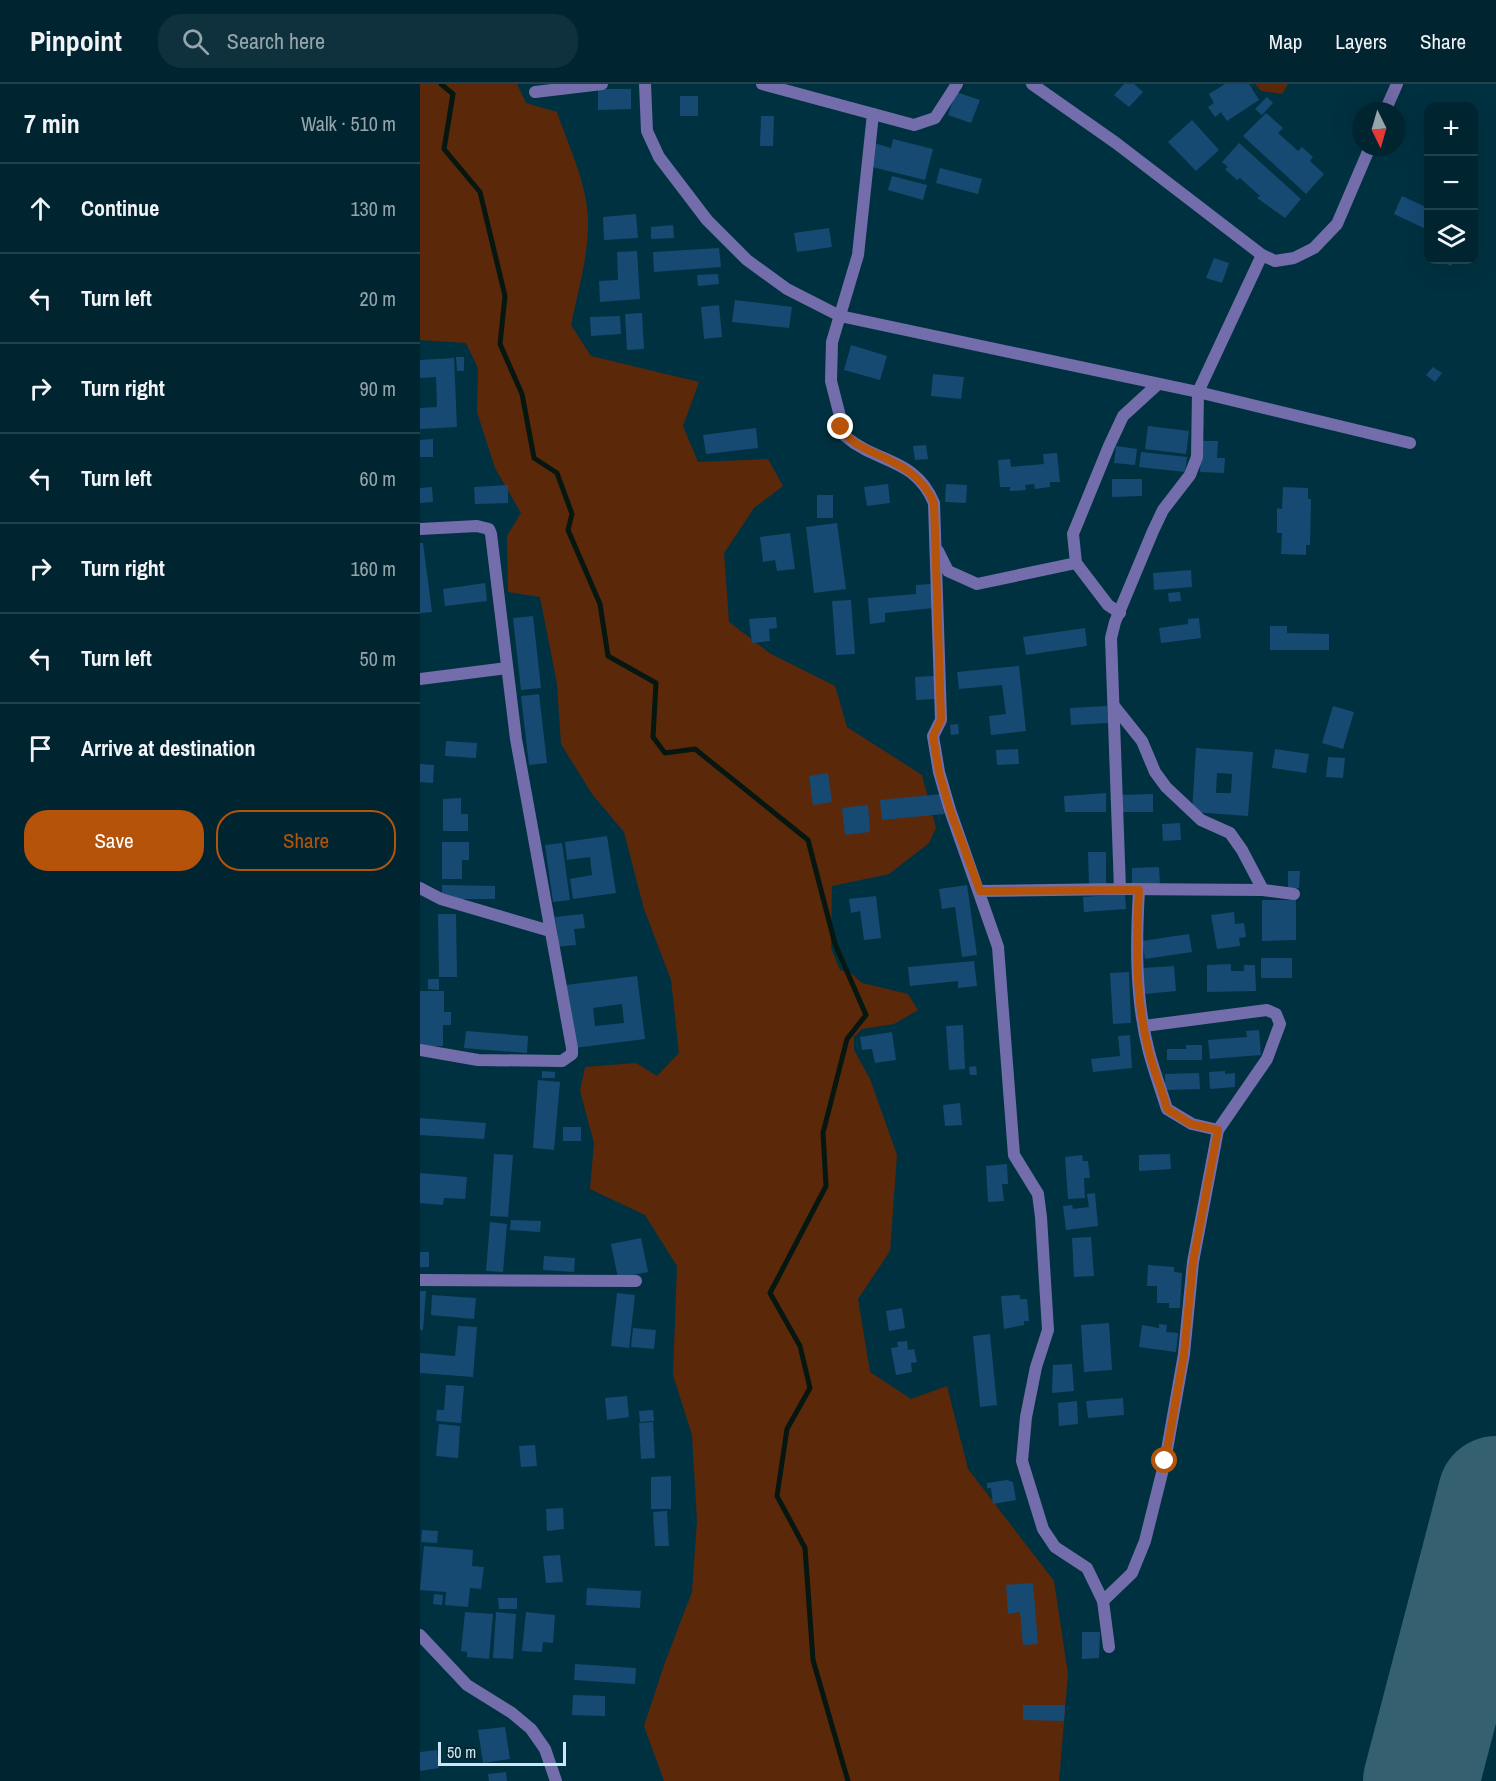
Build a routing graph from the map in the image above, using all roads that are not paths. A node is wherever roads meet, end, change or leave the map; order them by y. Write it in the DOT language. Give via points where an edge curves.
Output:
graph roads {
  1 [pos="602,84"];
  2 [pos="645,84"];
  3 [pos="762,84"];
  4 [pos="957,84"];
  5 [pos="1032,84"];
  6 [pos="1397,84"];
  7 [pos="572,86"];
  8 [pos="790,87"];
  9 [pos="535,93"];
  10 [pos="1389,102"];
  11 [pos="873,114"];
  12 [pos="1366,156"];
  13 [pos="1262,255"];
  14 [pos="840,316"];
  15 [pos="1158,384"];
  16 [pos="1198,393"];
  17 [pos="1410,443"];
  18 [pos="420,529"];
  19 [pos="936,547"];
  20 [pos="1076,563"];
  21 [pos="1120,613"];
  22 [pos="507,668"];
  23 [pos="420,679"];
  24 [pos="1114,706"];
  25 [pos="420,888"];
  26 [pos="1120,889"];
  27 [pos="1139,890"];
  28 [pos="1263,890"];
  29 [pos="980,891"];
  30 [pos="1294,894"];
  31 [pos="550,931"];
  32 [pos="1144,1026"];
  33 [pos="420,1050"];
  34 [pos="1218,1130"];
  35 [pos="420,1280"];
  36 [pos="636,1281"];
  37 [pos="1103,1601"];
  38 [pos="420,1635"];
  39 [pos="1109,1647"];
  40 [pos="556,1781"];
  1 -- 7 [label="street"];
  2 -- 14 [label="street" via="647,131 659,157 707,220 747,260 787,289"];
  3 -- 8 [label="street"];
  4 -- 11 [label="street" via="935,118 914,125"];
  5 -- 13 [label="street"];
  6 -- 10 [label="street"];
  7 -- 9 [label="street"];
  8 -- 11 [label="street"];
  11 -- 14 [label="street" via="858,255"];
  12 -- 13 [label="street" via="1337,224 1314,248 1294,258 1275,261"];
  13 -- 16 [label="street"];
  14 -- 15 [label="street"];
  14 -- 19 [label="street" via="832,342 831,381 841,427 852,442 896,461 923,484 934,503"];
  15 -- 16 [label="street"];
  15 -- 20 [label="street" via="1123,416 1109,446 1073,534"];
  16 -- 17 [label="street"];
  16 -- 21 [label="street" via="1197,457 1190,475 1163,510"];
  18 -- 22 [label="street" via="477,525 489,529"];
  19 -- 20 [label="street" via="948,571 977,584"];
  19 -- 29 [label="street" via="941,720 933,736 950,810"];
  20 -- 21 [label="street" via="1108,604"];
  21 -- 24 [label="street" via="1112,639"];
  22 -- 23 [label="street"];
  22 -- 31 [label="street"];
  24 -- 26 [label="street"];
  24 -- 28 [label="street" via="1142,741 1166,788 1201,820 1230,833"];
  25 -- 31 [label="street" via="441,899"];
  26 -- 27 [label="street"];
  26 -- 29 [label="street"];
  27 -- 28 [label="street"];
  27 -- 32 [label="street" via="1136,956"];
  28 -- 30 [label="street"];
  29 -- 37 [label="street" via="998,947 1014,1155 1038,1194 1041,1217 1048,1330 1026,1417 1022,1461 1042,1529 1055,1547 1087,1568"];
  31 -- 33 [label="street" via="572,1048 568,1059 478,1060"];
  32 -- 34 [label="street" via="1167,1109 1191,1124"];
  32 -- 34 [label="street" via="1267,1010 1276,1014 1280,1024 1267,1059"];
  34 -- 37 [label="street" via="1193,1262 1184,1354 1165,1461 1145,1541 1132,1574"];
  35 -- 36 [label="street"];
  37 -- 39 [label="street"];
  38 -- 40 [label="street" via="466,1685 512,1713 531,1730 545,1749"];
}
